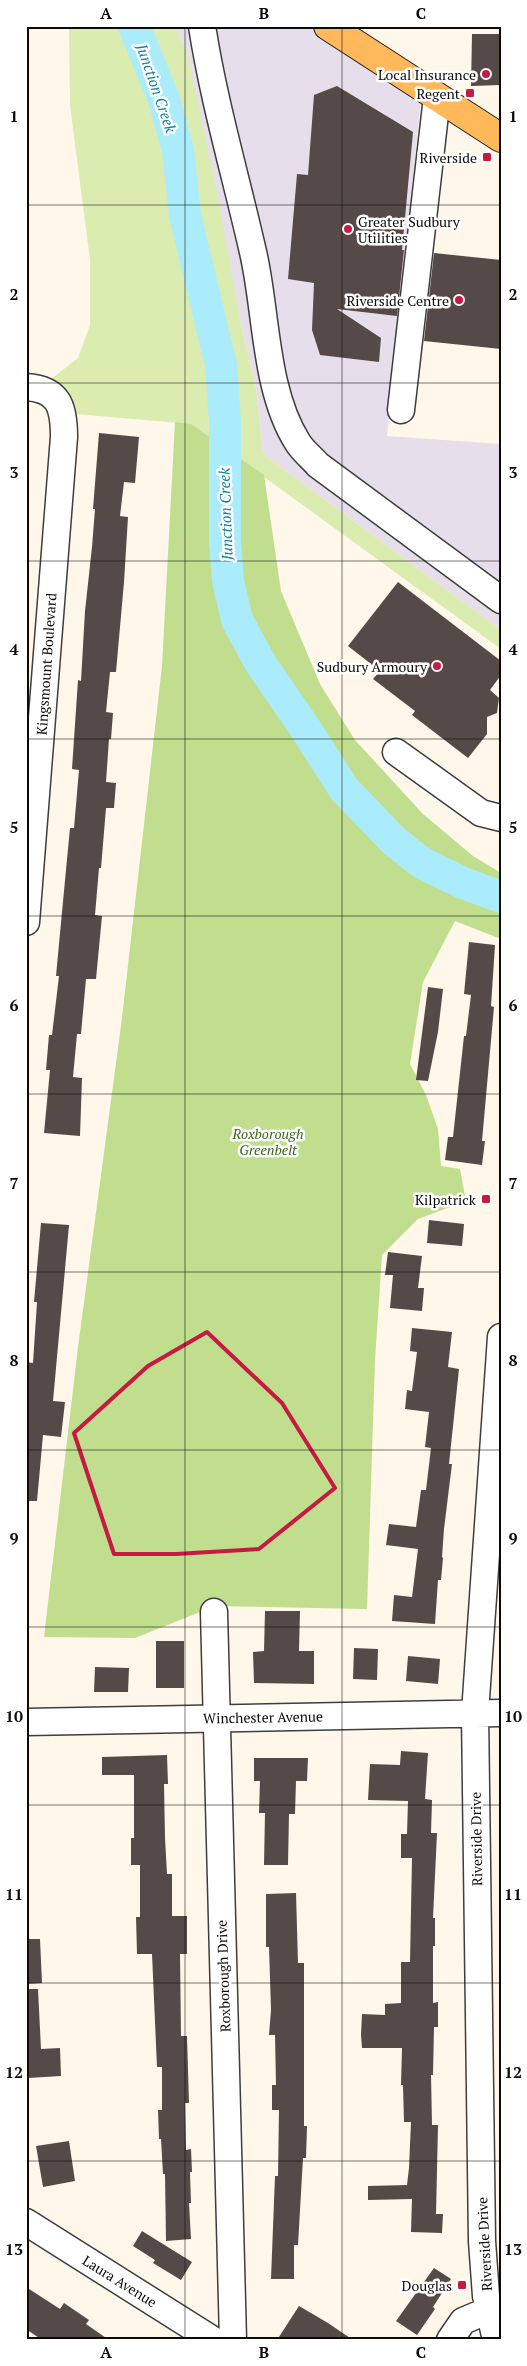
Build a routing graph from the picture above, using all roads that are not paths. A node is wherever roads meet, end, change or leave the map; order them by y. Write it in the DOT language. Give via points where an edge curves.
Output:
graph roads {
  1 [pos="202,26"];
  2 [pos="335,28"];
  3 [pos="437,97"];
  4 [pos="501,138"];
  5 [pos="26,387"];
  6 [pos="401,410"];
  7 [pos="501,600"];
  8 [pos="396,752"];
  9 [pos="32,773"];
  10 [pos="501,818"];
  11 [pos="26,922"];
  12 [pos="501,1337"];
  13 [pos="214,1612"];
  14 [pos="501,1713"];
  15 [pos="475,1714"];
  16 [pos="216,1718"];
  17 [pos="26,1722"];
  18 [pos="26,2222"];
  19 [pos="491,2241"];
  20 [pos="489,2310"];
  21 [pos="214,2340"];
  22 [pos="233,2340"];
  23 [pos="450,2340"];
  24 [pos="496,2340"];
  1 -- 7 [label="street" via="223,130 254,253 273,373 287,421 299,444 318,465"];
  2 -- 3 [label="main road"];
  3 -- 4 [label="main road"];
  3 -- 6 [label="street"];
  5 -- 9 [label="street, Kingsmount Boulevard" via="40,388 53,395 64,417"];
  8 -- 10 [label="street" via="481,813"];
  9 -- 11 [label="street, Kingsmount Boulevard"];
  12 -- 15 [label="street, Riverside Drive"];
  13 -- 16 [label="street, Roxborough Drive"];
  14 -- 15 [label="street, Winchester Avenue"];
  15 -- 16 [label="street, Winchester Avenue"];
  15 -- 19 [label="street, Riverside Drive"];
  16 -- 17 [label="street, Winchester Avenue"];
  16 -- 22 [label="street, Roxborough Drive"];
  18 -- 21 [label="street, Laura Avenue"];
  19 -- 20 [label="street, Riverside Drive"];
  20 -- 23 [label="street" via="463,2321"];
  20 -- 24 [label="street, Riverside Drive"];
}
